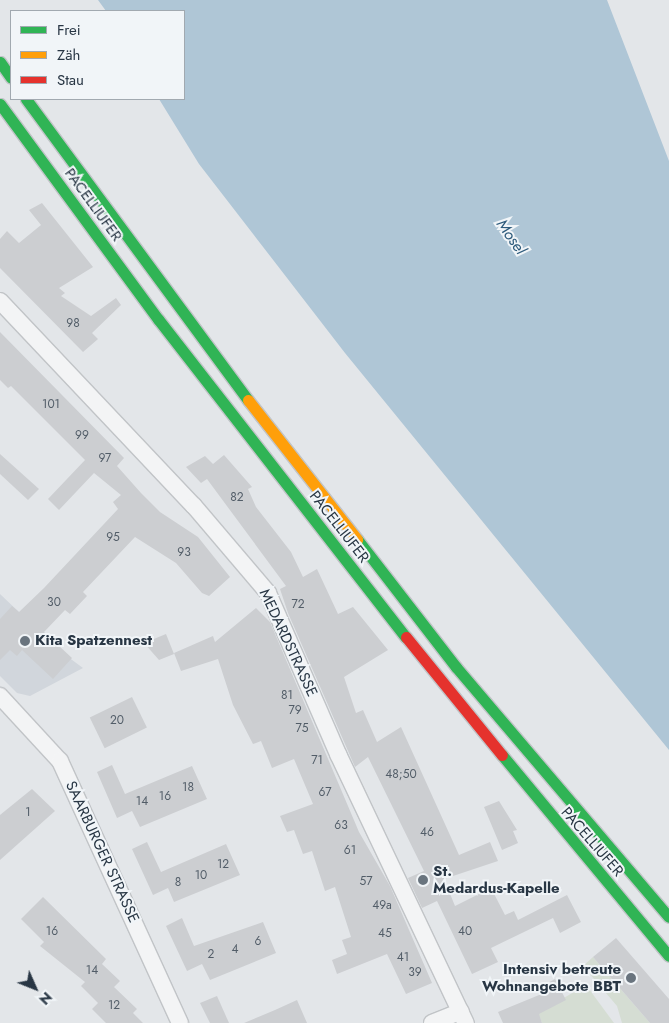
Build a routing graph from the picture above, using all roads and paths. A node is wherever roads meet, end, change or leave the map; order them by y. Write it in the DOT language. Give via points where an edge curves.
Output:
graph roads {
  1 [pos="0,62"];
  2 [pos="10,77"];
  3 [pos="27,100"];
  4 [pos="0,104"];
  5 [pos="0,301"];
  6 [pos="0,696"];
  7 [pos="669,917"];
  8 [pos="669,956"];
  9 [pos="463,1017"];
  10 [pos="180,1023"];
  11 [pos="432,1023"];
  1 -- 2 [label="main road"];
  3 -- 7 [label="main road, PACELLIUFER" via="178,310 456,667"];
  4 -- 8 [label="main road, PACELLIUFER" via="158,319 429,666"];
  5 -- 9 [label="street, MEDARDSTRASSE" via="194,506 268,593 338,754"];
  6 -- 10 [label="street, SAARBURGER STRASSE" via="60,761"];
  9 -- 11 [label="street"];
}
